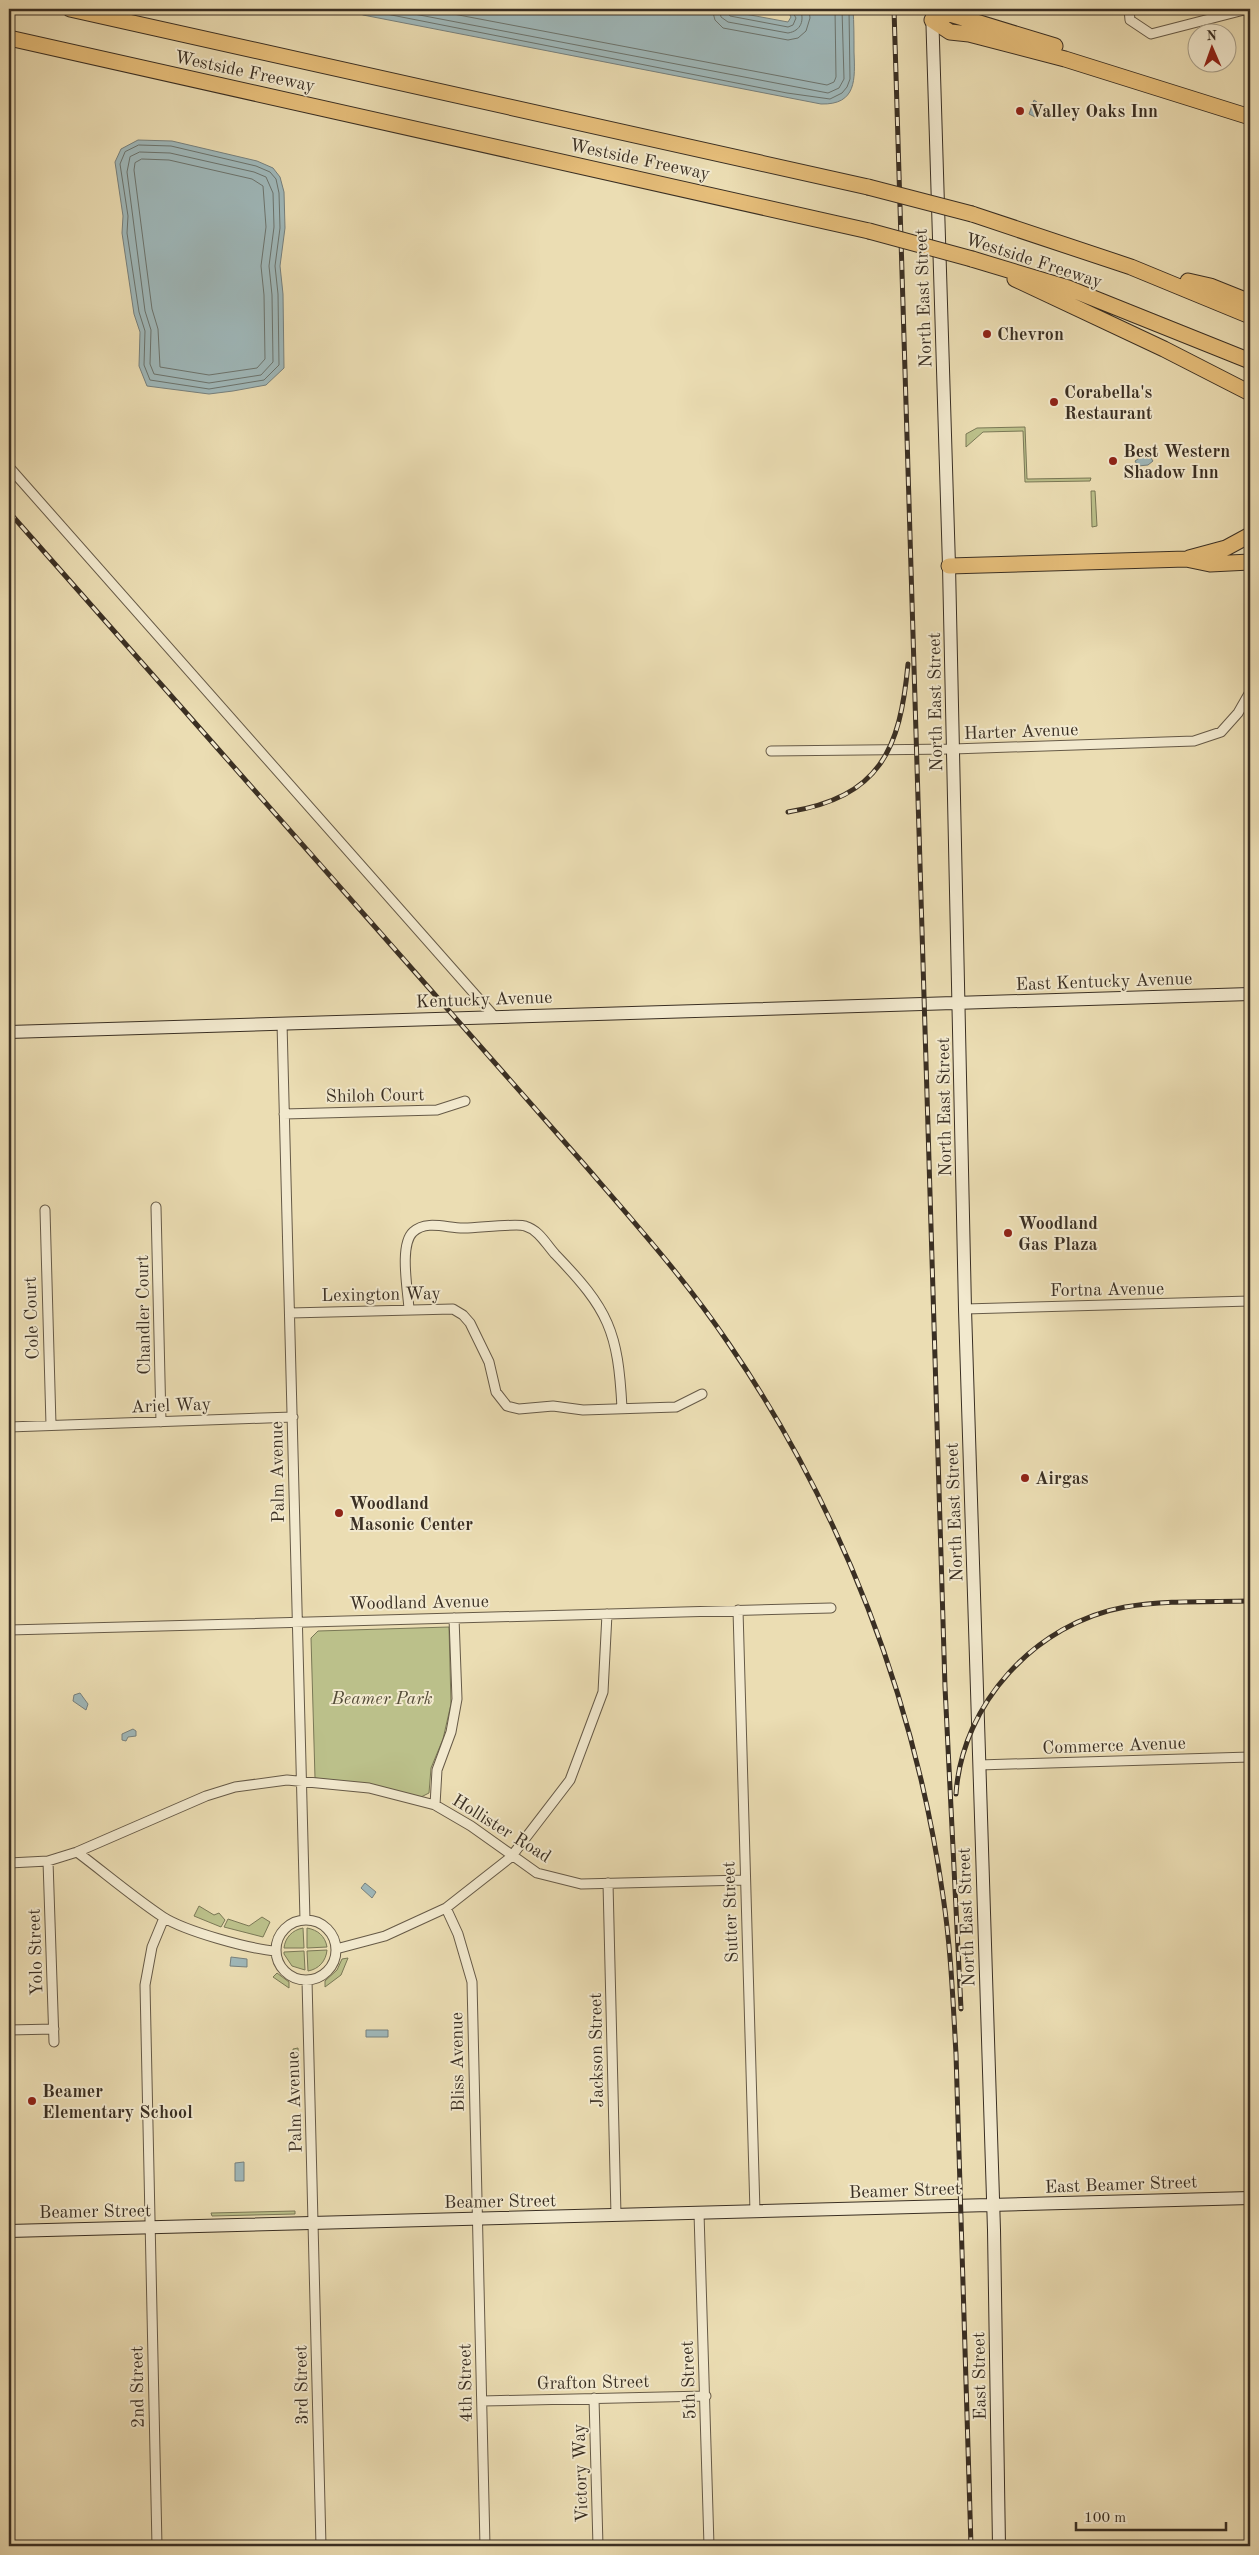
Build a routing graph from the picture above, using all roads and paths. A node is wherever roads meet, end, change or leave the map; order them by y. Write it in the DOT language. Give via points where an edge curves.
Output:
graph roads {
  1 [pos="70,9"];
  2 [pos="1129,9"];
  3 [pos="1248,9"];
  4 [pos="932,14"];
  5 [pos="9,38"];
  6 [pos="1250,107"];
  7 [pos="1250,117"];
  8 [pos="990,264"];
  9 [pos="1131,267"];
  10 [pos="1250,302"];
  11 [pos="1250,316"];
  12 [pos="1250,361"];
  13 [pos="1250,393"];
  14 [pos="9,467"];
  15 [pos="1250,535"];
  16 [pos="1186,559"];
  17 [pos="1250,562"];
  18 [pos="949,566"];
  19 [pos="1250,692"];
  20 [pos="953,749"];
  21 [pos="771,752"];
  22 [pos="1250,994"];
  23 [pos="959,1002"];
  24 [pos="494,1016"];
  25 [pos="282,1023"];
  26 [pos="9,1032"];
  27 [pos="465,1100"];
  28 [pos="284,1114"];
  29 [pos="156,1207"];
  30 [pos="45,1210"];
  31 [pos="1250,1302"];
  32 [pos="966,1309"];
  33 [pos="409,1310"];
  34 [pos="290,1314"];
  35 [pos="702,1394"];
  36 [pos="622,1408"];
  37 [pos="292,1417"];
  38 [pos="162,1422"];
  39 [pos="51,1425"];
  40 [pos="9,1426"];
  41 [pos="831,1608"];
  42 [pos="738,1610"];
  43 [pos="607,1614"];
  44 [pos="454,1618"];
  45 [pos="297,1622"];
  46 [pos="9,1630"];
  47 [pos="1250,1757"];
  48 [pos="979,1765"];
  49 [pos="302,1781"];
  50 [pos="435,1805"];
  51 [pos="77,1852"];
  52 [pos="512,1857"];
  53 [pos="48,1861"];
  54 [pos="9,1863"];
  55 [pos="745,1880"];
  56 [pos="608,1884"];
  57 [pos="446,1908"];
  58 [pos="164,1918"];
  59 [pos="305,1920"];
  60 [pos="336,1949"];
  61 [pos="276,1950"];
  62 [pos="306,1980"];
  63 [pos="54,2029"];
  64 [pos="9,2030"];
  65 [pos="54,2042"];
  66 [pos="1250,2198"];
  67 [pos="993,2205"];
  68 [pos="755,2212"];
  69 [pos="699,2213"];
  70 [pos="616,2215"];
  71 [pos="477,2219"];
  72 [pos="313,2223"];
  73 [pos="150,2228"];
  74 [pos="9,2231"];
  75 [pos="706,2396"];
  76 [pos="594,2398"];
  77 [pos="482,2401"];
  78 [pos="157,2546"];
  79 [pos="321,2546"];
  80 [pos="485,2546"];
  81 [pos="598,2546"];
  82 [pos="709,2546"];
  83 [pos="999,2546"];
  1 -- 9 [label="highway, Westside Freeway, bridge" via="868,187 972,214"];
  2 -- 3 [label="street" via="1130,20 1151,34"];
  4 -- 6 [label="highway" via="950,14"];
  4 -- 7 [label="highway" via="950,32 1065,59"];
  4 -- 18 [label="main road, North East Street"];
  5 -- 8 [label="highway, Westside Freeway, bridge" via="869,231"];
  8 -- 12 [label="highway, Westside Freeway" via="1112,304"];
  8 -- 13 [label="highway" via="1024,284"];
  9 -- 10 [label="highway" via="1210,286"];
  9 -- 11 [label="highway, Westside Freeway"];
  14 -- 24 [label="street"];
  15 -- 16 [label="highway" via="1226,548"];
  16 -- 17 [label="highway" via="1210,564"];
  16 -- 18 [label="highway"];
  18 -- 20 [label="main road, North East Street"];
  19 -- 20 [label="street, Harter Avenue" via="1221,732 1194,741"];
  20 -- 21 [label="street, Harter Avenue"];
  20 -- 23 [label="main road, North East Street"];
  22 -- 23 [label="main road, East Kentucky Avenue"];
  23 -- 24 [label="main road, Kentucky Avenue"];
  23 -- 32 [label="main road, North East Street"];
  24 -- 25 [label="main road, Kentucky Avenue"];
  25 -- 26 [label="main road, Kentucky Avenue"];
  25 -- 28 [label="street, Palm Avenue"];
  27 -- 28 [label="street, Shiloh Court" via="437,1110"];
  28 -- 34 [label="street, Palm Avenue"];
  29 -- 38 [label="street, Chandler Court"];
  30 -- 39 [label="street, Cole Court"];
  31 -- 32 [label="street, Fortna Avenue"];
  32 -- 48 [label="main road, North East Street"];
  33 -- 34 [label="street, Lexington Way"];
  33 -- 36 [label="street, Lexington Way" via="453,1309 463,1315 489,1362 496,1392 507,1406 583,1410"];
  33 -- 36 [label="street" via="405,1253 413,1232 424,1226 436,1225 458,1228 524,1225 536,1231 601,1307 617,1347"];
  34 -- 37 [label="street, Palm Avenue"];
  35 -- 36 [label="street" via="676,1407"];
  37 -- 38 [label="street, Ariel Way"];
  37 -- 45 [label="street, Palm Avenue"];
  38 -- 39 [label="street, Ariel Way"];
  39 -- 40 [label="street, Ariel Way"];
  41 -- 42 [label="street, Woodland Avenue"];
  42 -- 43 [label="street, Woodland Avenue"];
  42 -- 55 [label="street, Sutter Street"];
  43 -- 44 [label="street, Woodland Avenue"];
  43 -- 52 [label="street" via="603,1692 570,1780"];
  44 -- 45 [label="street, Woodland Avenue"];
  44 -- 50 [label="street" via="457,1699 451,1732 437,1770"];
  45 -- 46 [label="street, Woodland Avenue"];
  45 -- 49 [label="street, Palm Avenue"];
  47 -- 48 [label="street, Commerce Avenue"];
  48 -- 67 [label="main road, North East Street"];
  49 -- 50 [label="street, Hollister Road" via="369,1788"];
  49 -- 51 [label="street, Hollister Road" via="267,1782 206,1796"];
  49 -- 59 [label="street, Palm Avenue"];
  50 -- 52 [label="street, Hollister Road" via="471,1826"];
  51 -- 53 [label="street, Hollister Road"];
  51 -- 58 [label="street"];
  52 -- 56 [label="street, Hollister Road" via="537,1873 560,1880"];
  52 -- 57 [label="street"];
  53 -- 54 [label="street, Hollister Road"];
  53 -- 63 [label="street, Yolo Street"];
  55 -- 56 [label="street, Hollister Road"];
  55 -- 68 [label="street, Sutter Street"];
  56 -- 70 [label="street, Jackson Street"];
  57 -- 60 [label="street" via="385,1936"];
  57 -- 71 [label="street, Bliss Avenue" via="458,1934 472,1982"];
  58 -- 61 [label="street" via="250,1947"];
  58 -- 73 [label="street, 2nd Street" via="150,1954 144,1985"];
  59 -- 60 [label="street" via="327,1928"];
  59 -- 61 [label="street" via="284,1929"];
  60 -- 62 [label="street" via="328,1970"];
  61 -- 62 [label="street" via="285,1971"];
  62 -- 72 [label="street, Palm Avenue"];
  63 -- 64 [label="street"];
  63 -- 65 [label="street, Yolo Street"];
  66 -- 67 [label="main road, East Beamer Street"];
  67 -- 68 [label="main road, Beamer Street"];
  67 -- 83 [label="main road, East Street"];
  68 -- 69 [label="main road, Beamer Street"];
  69 -- 70 [label="main road, Beamer Street"];
  69 -- 75 [label="street, 5th Street"];
  70 -- 71 [label="main road, Beamer Street"];
  71 -- 72 [label="main road, Beamer Street"];
  71 -- 77 [label="street, 4th Street"];
  72 -- 73 [label="main road, Beamer Street"];
  72 -- 79 [label="street, 3rd Street"];
  73 -- 74 [label="main road, Beamer Street"];
  73 -- 78 [label="street, 2nd Street"];
  75 -- 76 [label="street, Grafton Street"];
  75 -- 82 [label="street, 5th Street"];
  76 -- 77 [label="street, Grafton Street"];
  76 -- 81 [label="street, Victory Way"];
  77 -- 80 [label="street, 4th Street"];
}
